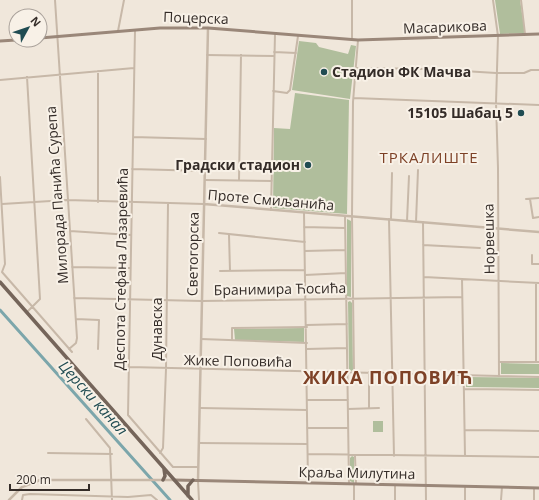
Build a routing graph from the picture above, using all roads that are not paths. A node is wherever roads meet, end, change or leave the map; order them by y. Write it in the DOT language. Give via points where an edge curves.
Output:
graph roads {
  1 [pos="55,0"];
  2 [pos="124,0"];
  3 [pos="352,0"];
  4 [pos="493,0"];
  5 [pos="521,0"];
  6 [pos="208,28"];
  7 [pos="135,29"];
  8 [pos="118,31"];
  9 [pos="275,34"];
  10 [pos="525,34"];
  11 [pos="539,34"];
  12 [pos="57,36"];
  13 [pos="298,36"];
  14 [pos="498,36"];
  15 [pos="48,37"];
  16 [pos="352,40"];
  17 [pos="358,40"];
  18 [pos="274,52"];
  19 [pos="296,52"];
  20 [pos="207,54"];
  21 [pos="242,55"];
  22 [pos="274,56"];
  23 [pos="135,68"];
  24 [pos="357,68"];
  25 [pos="539,70"];
  26 [pos="98,71"];
  27 [pos="496,73"];
  28 [pos="60,74"];
  29 [pos="27,77"];
  30 [pos="32,77"];
  31 [pos="23,78"];
  32 [pos="0,80"];
  33 [pos="27,81"];
  34 [pos="273,91"];
  35 [pos="354,98"];
  36 [pos="496,103"];
  37 [pos="539,105"];
  38 [pos="133,137"];
  39 [pos="206,139"];
  40 [pos="132,169"];
  41 [pos="418,170"];
  42 [pos="205,171"];
  43 [pos="392,173"];
  44 [pos="409,176"];
  45 [pos="0,177"];
  46 [pos="205,180"];
  47 [pos="239,180"];
  48 [pos="272,181"];
  49 [pos="539,198"];
  50 [pos="526,199"];
  51 [pos="530,199"];
  52 [pos="67,200"];
  53 [pos="34,202"];
  54 [pos="98,202"];
  55 [pos="132,203"];
  56 [pos="2,204"];
  57 [pos="168,204"];
  58 [pos="204,204"];
  59 [pos="271,210"];
  60 [pos="304,213"];
  61 [pos="345,216"];
  62 [pos="352,216"];
  63 [pos="539,217"];
  64 [pos="390,219"];
  65 [pos="406,221"];
  66 [pos="416,222"];
  67 [pos="423,222"];
  68 [pos="304,227"];
  69 [pos="345,228"];
  70 [pos="499,229"];
  71 [pos="70,231"];
  72 [pos="539,232"];
  73 [pos="219,233"];
  74 [pos="131,235"];
  75 [pos="229,235"];
  76 [pos="305,242"];
  77 [pos="423,245"];
  78 [pos="480,248"];
  79 [pos="345,250"];
  80 [pos="305,251"];
  81 [pos="532,256"];
  82 [pos="539,264"];
  83 [pos="72,267"];
  84 [pos="130,268"];
  85 [pos="305,270"];
  86 [pos="220,271"];
  87 [pos="230,271"];
  88 [pos="346,274"];
  89 [pos="305,275"];
  90 [pos="424,277"];
  91 [pos="462,279"];
  92 [pos="500,281"];
  93 [pos="0,282"];
  94 [pos="537,283"];
  95 [pos="389,297"];
  96 [pos="424,297"];
  97 [pos="462,297"];
  98 [pos="74,298"];
  99 [pos="353,298"];
  100 [pos="129,299"];
  101 [pos="346,299"];
  102 [pos="167,300"];
  103 [pos="306,300"];
  104 [pos="202,301"];
  105 [pos="32,307"];
  106 [pos="27,312"];
  107 [pos="76,319"];
  108 [pos="347,324"];
  109 [pos="307,326"];
  110 [pos="201,339"];
  111 [pos="232,340"];
  112 [pos="307,343"];
  113 [pos="347,348"];
  114 [pos="69,349"];
  115 [pos="98,349"];
  116 [pos="307,349"];
  117 [pos="72,352"];
  118 [pos="500,362"];
  119 [pos="538,362"];
  120 [pos="129,367"];
  121 [pos="166,369"];
  122 [pos="200,370"];
  123 [pos="307,372"];
  124 [pos="347,372"];
  125 [pos="354,372"];
  126 [pos="369,372"];
  127 [pos="391,373"];
  128 [pos="425,375"];
  129 [pos="464,375"];
  130 [pos="499,376"];
  131 [pos="539,376"];
  132 [pos="464,389"];
  133 [pos="539,390"];
  134 [pos="307,400"];
  135 [pos="348,400"];
  136 [pos="200,408"];
  137 [pos="369,408"];
  138 [pos="379,408"];
  139 [pos="348,409"];
  140 [pos="307,410"];
  141 [pos="86,419"];
  142 [pos="307,428"];
  143 [pos="349,428"];
  144 [pos="465,430"];
  145 [pos="539,431"];
  146 [pos="199,442"];
  147 [pos="307,444"];
  148 [pos="48,453"];
  149 [pos="160,453"];
  150 [pos="112,454"];
  151 [pos="308,454"];
  152 [pos="349,455"];
  153 [pos="355,455"];
  154 [pos="394,456"];
  155 [pos="427,456"];
  156 [pos="465,456"];
  157 [pos="539,457"];
  158 [pos="164,468"];
  159 [pos="198,468"];
  160 [pos="162,480"];
  161 [pos="174,480"];
  162 [pos="193,480"];
  163 [pos="112,481"];
  164 [pos="198,481"];
  165 [pos="308,483"];
  166 [pos="349,484"];
  167 [pos="355,484"];
  168 [pos="395,485"];
  169 [pos="427,486"];
  170 [pos="465,487"];
  171 [pos="502,487"];
  172 [pos="534,488"];
  173 [pos="539,488"];
  174 [pos="112,496"];
  175 [pos="188,496"];
  176 [pos="142,497"];
  177 [pos="9,500"];
  178 [pos="22,500"];
  179 [pos="112,500"];
  180 [pos="141,500"];
  181 [pos="157,500"];
  182 [pos="192,500"];
  183 [pos="199,500"];
  184 [pos="354,500"];
  185 [pos="395,500"];
  186 [pos="426,500"];
  187 [pos="465,500"];
  188 [pos="501,500"];
  189 [pos="534,500"];
  1 -- 12 [label="street, Милорада Панића Сурепа"];
  2 -- 8 [label="street"];
  3 -- 16 [label="street"];
  4 -- 14 [label="street, Норвешка"];
  5 -- 10 [label="street"];
  6 -- 7 [label="main road, Поцерска"];
  6 -- 9 [label="main road, Поцерска"];
  6 -- 20 [label="street, Светогорска"];
  7 -- 8 [label="main road, Поцерска"];
  7 -- 23 [label="street, Деспота Стефана Лазаревића"];
  8 -- 12 [label="main road, Поцерска"];
  9 -- 13 [label="main road, Поцерска"];
  9 -- 18 [label="street"];
  10 -- 11 [label="main road, Масарикова"];
  10 -- 14 [label="main road, Масарикова"];
  12 -- 15 [label="main road, Поцерска"];
  12 -- 28 [label="street, Милорада Панића Сурепа"];
  13 -- 16 [label="main road, Поцерска"];
  13 -- 19 [label="street"];
  14 -- 17 [label="main road, Масарикова"];
  14 -- 27 [label="street, Норвешка"];
  16 -- 17 [label="main road, Масарикова"];
  17 -- 24 [label="street"];
  18 -- 19 [label="street"];
  18 -- 22 [label="street"];
  19 -- 34 [label="street" via="290,91"];
  20 -- 21 [label="street"];
  20 -- 39 [label="street, Светогорска"];
  21 -- 22 [label="street"];
  21 -- 47 [label="street"];
  22 -- 34 [label="street"];
  23 -- 26 [label="street"];
  23 -- 38 [label="street, Деспота Стефана Лазаревића"];
  24 -- 27 [label="street"];
  24 -- 35 [label="street"];
  25 -- 27 [label="street"];
  26 -- 28 [label="street"];
  26 -- 54 [label="street"];
  27 -- 36 [label="street, Норвешка"];
  28 -- 30 [label="street"];
  28 -- 52 [label="street, Милорада Панића Сурепа"];
  29 -- 30 [label="street"];
  29 -- 31 [label="street"];
  29 -- 33 [label="street"];
  30 -- 33 [label="street"];
  31 -- 32 [label="street"];
  31 -- 33 [label="street"];
  33 -- 53 [label="street"];
  34 -- 48 [label="street"];
  35 -- 36 [label="street"];
  35 -- 62 [label="street"];
  36 -- 37 [label="street"];
  36 -- 70 [label="street, Норвешка"];
  38 -- 39 [label="street"];
  38 -- 40 [label="street, Деспота Стефана Лазаревића"];
  39 -- 42 [label="street, Светогорска"];
  40 -- 42 [label="street"];
  40 -- 55 [label="street, Деспота Стефана Лазаревића"];
  41 -- 66 [label="street"];
  42 -- 46 [label="street, Светогорска"];
  43 -- 64 [label="street"];
  44 -- 65 [label="street"];
  45 -- 56 [label="street"];
  46 -- 47 [label="street"];
  46 -- 58 [label="street, Светогорска"];
  47 -- 48 [label="street"];
  48 -- 59 [label="street"];
  49 -- 51 [label="street"];
  50 -- 51 [label="street"];
  51 -- 63 [label="street" via="532,218"];
  52 -- 53 [label="street, Проте Смиљанића"];
  52 -- 54 [label="street, Проте Смиљанића"];
  52 -- 71 [label="street, Милорада Панића Сурепа"];
  53 -- 56 [label="street, Проте Смиљанића"];
  53 -- 105 [label="street" via="40,299"];
  54 -- 55 [label="street, Проте Смиљанића"];
  55 -- 57 [label="street, Проте Смиљанића"];
  55 -- 74 [label="street, Деспота Стефана Лазаревића"];
  56 -- 105 [label="street" via="5,264 2,272"];
  57 -- 58 [label="street, Проте Смиљанића"];
  57 -- 102 [label="street, Дунавска"];
  58 -- 59 [label="street, Проте Смиљанића"];
  58 -- 104 [label="street, Светогорска"];
  59 -- 60 [label="street, Проте Смиљанића"];
  60 -- 61 [label="street, Проте Смиљанића"];
  60 -- 68 [label="street"];
  61 -- 62 [label="street, Проте Смиљанића"];
  61 -- 69 [label="street"];
  62 -- 64 [label="street, Проте Смиљанића"];
  62 -- 99 [label="street"];
  64 -- 65 [label="street, Проте Смиљанића"];
  64 -- 95 [label="street"];
  65 -- 66 [label="street, Проте Смиљанића"];
  66 -- 67 [label="street, Проте Смиљанића"];
  67 -- 70 [label="street, Проте Смиљанића"];
  67 -- 77 [label="street"];
  68 -- 69 [label="street"];
  68 -- 76 [label="street"];
  69 -- 79 [label="street"];
  70 -- 72 [label="street, Проте Смиљанића"];
  70 -- 92 [label="street, Норвешка"];
  71 -- 74 [label="street"];
  71 -- 83 [label="street, Милорада Панића Сурепа"];
  73 -- 75 [label="street"];
  74 -- 84 [label="street, Деспота Стефана Лазаревића"];
  75 -- 76 [label="street"];
  75 -- 87 [label="street"];
  76 -- 80 [label="street"];
  77 -- 78 [label="street"];
  77 -- 90 [label="street"];
  79 -- 80 [label="street"];
  79 -- 88 [label="street"];
  80 -- 85 [label="street"];
  81 -- 82 [label="street" via="532,264"];
  83 -- 84 [label="street"];
  83 -- 98 [label="street, Милорада Панића Сурепа"];
  84 -- 100 [label="street, Деспота Стефана Лазаревића"];
  85 -- 87 [label="street"];
  85 -- 89 [label="street"];
  86 -- 87 [label="street"];
  88 -- 89 [label="street"];
  88 -- 101 [label="street"];
  89 -- 103 [label="street"];
  90 -- 91 [label="street"];
  90 -- 96 [label="street"];
  91 -- 92 [label="street"];
  91 -- 97 [label="street"];
  92 -- 94 [label="street"];
  92 -- 118 [label="street, Норвешка"];
  93 -- 106 [label="main road"];
  94 -- 119 [label="street"];
  95 -- 96 [label="street, Бранимира Ћосића"];
  95 -- 99 [label="street, Бранимира Ћосића"];
  95 -- 127 [label="street"];
  96 -- 97 [label="street, Бранимира Ћосића"];
  96 -- 128 [label="street"];
  97 -- 129 [label="street"];
  98 -- 100 [label="street, Бранимира Ћосића"];
  98 -- 107 [label="street, Милорада Панића Сурепа"];
  99 -- 101 [label="street, Бранимира Ћосића"];
  99 -- 125 [label="street"];
  100 -- 102 [label="street, Бранимира Ћосића"];
  100 -- 120 [label="street, Деспота Стефана Лазаревића"];
  101 -- 103 [label="street, Бранимира Ћосића"];
  101 -- 108 [label="street"];
  102 -- 104 [label="street, Бранимира Ћосића"];
  102 -- 121 [label="street, Дунавска"];
  103 -- 104 [label="street, Бранимира Ћосића"];
  103 -- 109 [label="street"];
  104 -- 110 [label="street, Светогорска"];
  105 -- 106 [label="street"];
  105 -- 114 [label="street"];
  106 -- 158 [label="main road"];
  107 -- 114 [label="street, Милорада Панића Сурепа" via="76,343"];
  107 -- 115 [label="street" via="99,320"];
  108 -- 109 [label="street"];
  108 -- 113 [label="street"];
  109 -- 111 [label="street" via="232,328"];
  109 -- 112 [label="street"];
  110 -- 111 [label="street"];
  110 -- 122 [label="street, Светогорска"];
  111 -- 112 [label="street"];
  112 -- 116 [label="street"];
  113 -- 116 [label="street"];
  113 -- 124 [label="street"];
  114 -- 117 [label="street"];
  116 -- 123 [label="street"];
  118 -- 119 [label="street"];
  118 -- 130 [label="street, Норвешка"];
  120 -- 121 [label="street, Жике Поповића"];
  120 -- 149 [label="street, Деспота Стефана Лазаревића" via="128,415"];
  121 -- 122 [label="street, Жике Поповића"];
  121 -- 149 [label="street, Дунавска" via="163,445"];
  122 -- 123 [label="street, Жике Поповића"];
  122 -- 136 [label="street, Светогорска"];
  123 -- 124 [label="street, Жике Поповића"];
  123 -- 134 [label="street"];
  124 -- 125 [label="street, Жике Поповића"];
  124 -- 135 [label="street"];
  125 -- 126 [label="street, Жике Поповића"];
  126 -- 127 [label="street, Жике Поповића"];
  126 -- 137 [label="street"];
  127 -- 128 [label="street, Жике Поповића"];
  127 -- 154 [label="street"];
  128 -- 129 [label="street, Жике Поповића"];
  128 -- 155 [label="street"];
  129 -- 130 [label="street, Жике Поповића"];
  129 -- 132 [label="street"];
  130 -- 131 [label="street, Жике Поповића"];
  132 -- 133 [label="street"];
  132 -- 144 [label="street"];
  134 -- 135 [label="street"];
  134 -- 140 [label="street"];
  135 -- 139 [label="street"];
  136 -- 140 [label="street"];
  136 -- 146 [label="street, Светогорска"];
  137 -- 138 [label="street"];
  137 -- 139 [label="street"];
  139 -- 143 [label="street"];
  140 -- 142 [label="street"];
  141 -- 150 [label="street" via="108,444"];
  142 -- 143 [label="street"];
  142 -- 147 [label="street"];
  143 -- 152 [label="street"];
  144 -- 145 [label="street"];
  144 -- 156 [label="street"];
  146 -- 147 [label="street"];
  146 -- 159 [label="street, Светогорска"];
  147 -- 151 [label="street"];
  148 -- 150 [label="street"];
  149 -- 159 [label="street, Деспота Стефана Лазаревића" via="173,467"];
  150 -- 163 [label="street"];
  151 -- 152 [label="street"];
  151 -- 165 [label="street"];
  152 -- 153 [label="street"];
  152 -- 166 [label="street"];
  153 -- 154 [label="street"];
  153 -- 167 [label="street"];
  154 -- 155 [label="street"];
  155 -- 156 [label="street"];
  155 -- 169 [label="street"];
  156 -- 157 [label="street"];
  158 -- 160 [label="main road" via="165,476"];
  158 -- 161 [label="main road"];
  159 -- 164 [label="street, Светогорска"];
  160 -- 161 [label="street"];
  160 -- 163 [label="street"];
  161 -- 162 [label="main road, Краља Милутина"];
  161 -- 175 [label="main road"];
  162 -- 164 [label="main road, Краља Милутина"];
  162 -- 175 [label="main road" via="188,486"];
  163 -- 174 [label="street"];
  163 -- 177 [label="street" via="43,480 19,489"];
  164 -- 165 [label="main road, Краља Милутина"];
  164 -- 183 [label="street"];
  165 -- 166 [label="main road, Краља Милутина"];
  166 -- 167 [label="main road, Краља Милутина"];
  167 -- 168 [label="main road, Краља Милутина"];
  167 -- 184 [label="street"];
  168 -- 169 [label="main road, Краља Милутина"];
  168 -- 185 [label="street"];
  169 -- 170 [label="main road, Краља Милутина"];
  169 -- 186 [label="street"];
  170 -- 171 [label="main road, Краља Милутина"];
  170 -- 187 [label="street"];
  171 -- 172 [label="main road, Краља Милутина"];
  171 -- 188 [label="street"];
  172 -- 173 [label="main road, Краља Милутина"];
  172 -- 189 [label="street"];
  174 -- 176 [label="street"];
  174 -- 178 [label="street" via="30,494 23,495"];
  174 -- 179 [label="street"];
  175 -- 182 [label="main road"];
  176 -- 180 [label="street"];
  176 -- 181 [label="street" via="151,495"];
}
